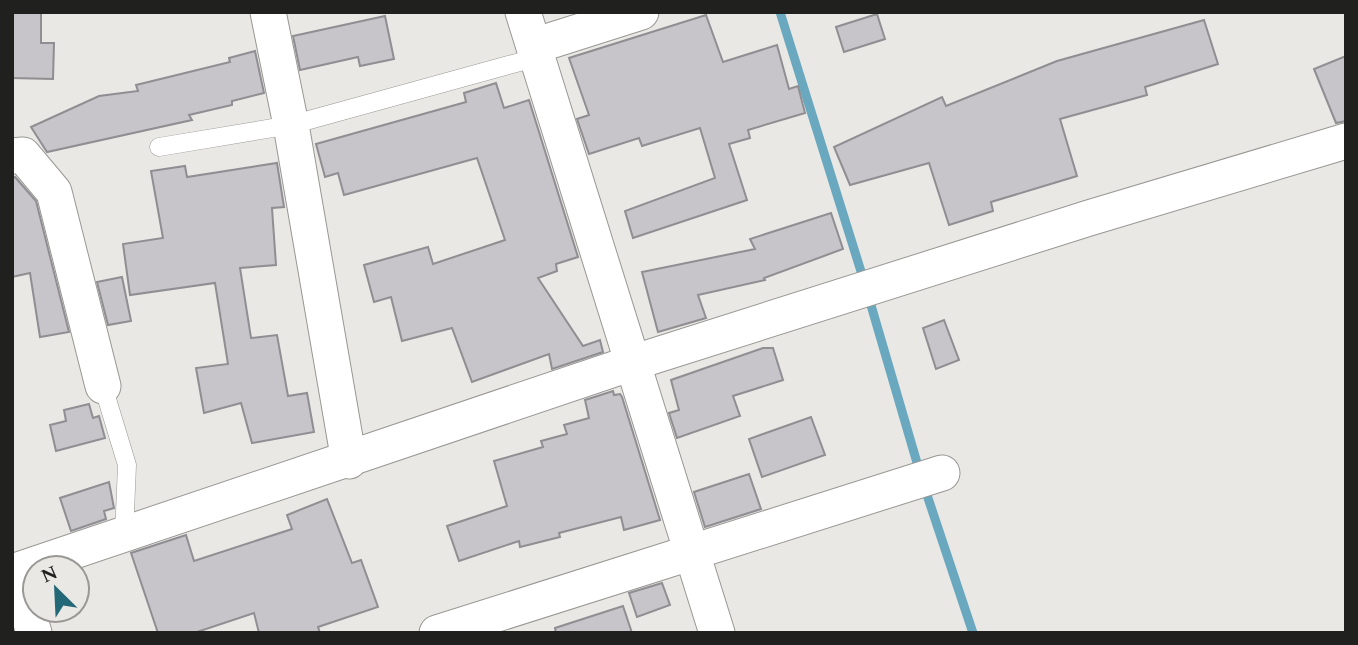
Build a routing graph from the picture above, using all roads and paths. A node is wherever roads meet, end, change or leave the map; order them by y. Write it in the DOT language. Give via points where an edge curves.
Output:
graph roads {
  1 [pos="268,12"];
  2 [pos="523,12"];
  3 [pos="641,12"];
  4 [pos="536,52"];
  5 [pos="291,125"];
  6 [pos="1346,141"];
  7 [pos="159,147"];
  8 [pos="12,156"];
  9 [pos="635,362"];
  10 [pos="103,386"];
  11 [pos="348,461"];
  12 [pos="942,473"];
  13 [pos="124,536"];
  14 [pos="694,551"];
  15 [pos="14,572"];
  16 [pos="34,633"];
  17 [pos="437,633"];
  18 [pos="718,633"];
  1 -- 5 [label="street"];
  2 -- 4 [label="street"];
  3 -- 4 [label="street"];
  4 -- 5 [label="lane"];
  4 -- 9 [label="street"];
  5 -- 7 [label="lane"];
  5 -- 11 [label="street"];
  6 -- 9 [label="street"];
  8 -- 10 [label="street" via="23,155 54,192"];
  9 -- 11 [label="street"];
  9 -- 14 [label="street"];
  10 -- 13 [label="lane" via="127,465"];
  11 -- 13 [label="street"];
  12 -- 14 [label="street"];
  13 -- 15 [label="street"];
  14 -- 17 [label="street"];
  14 -- 18 [label="street"];
  15 -- 16 [label="street"];
}
